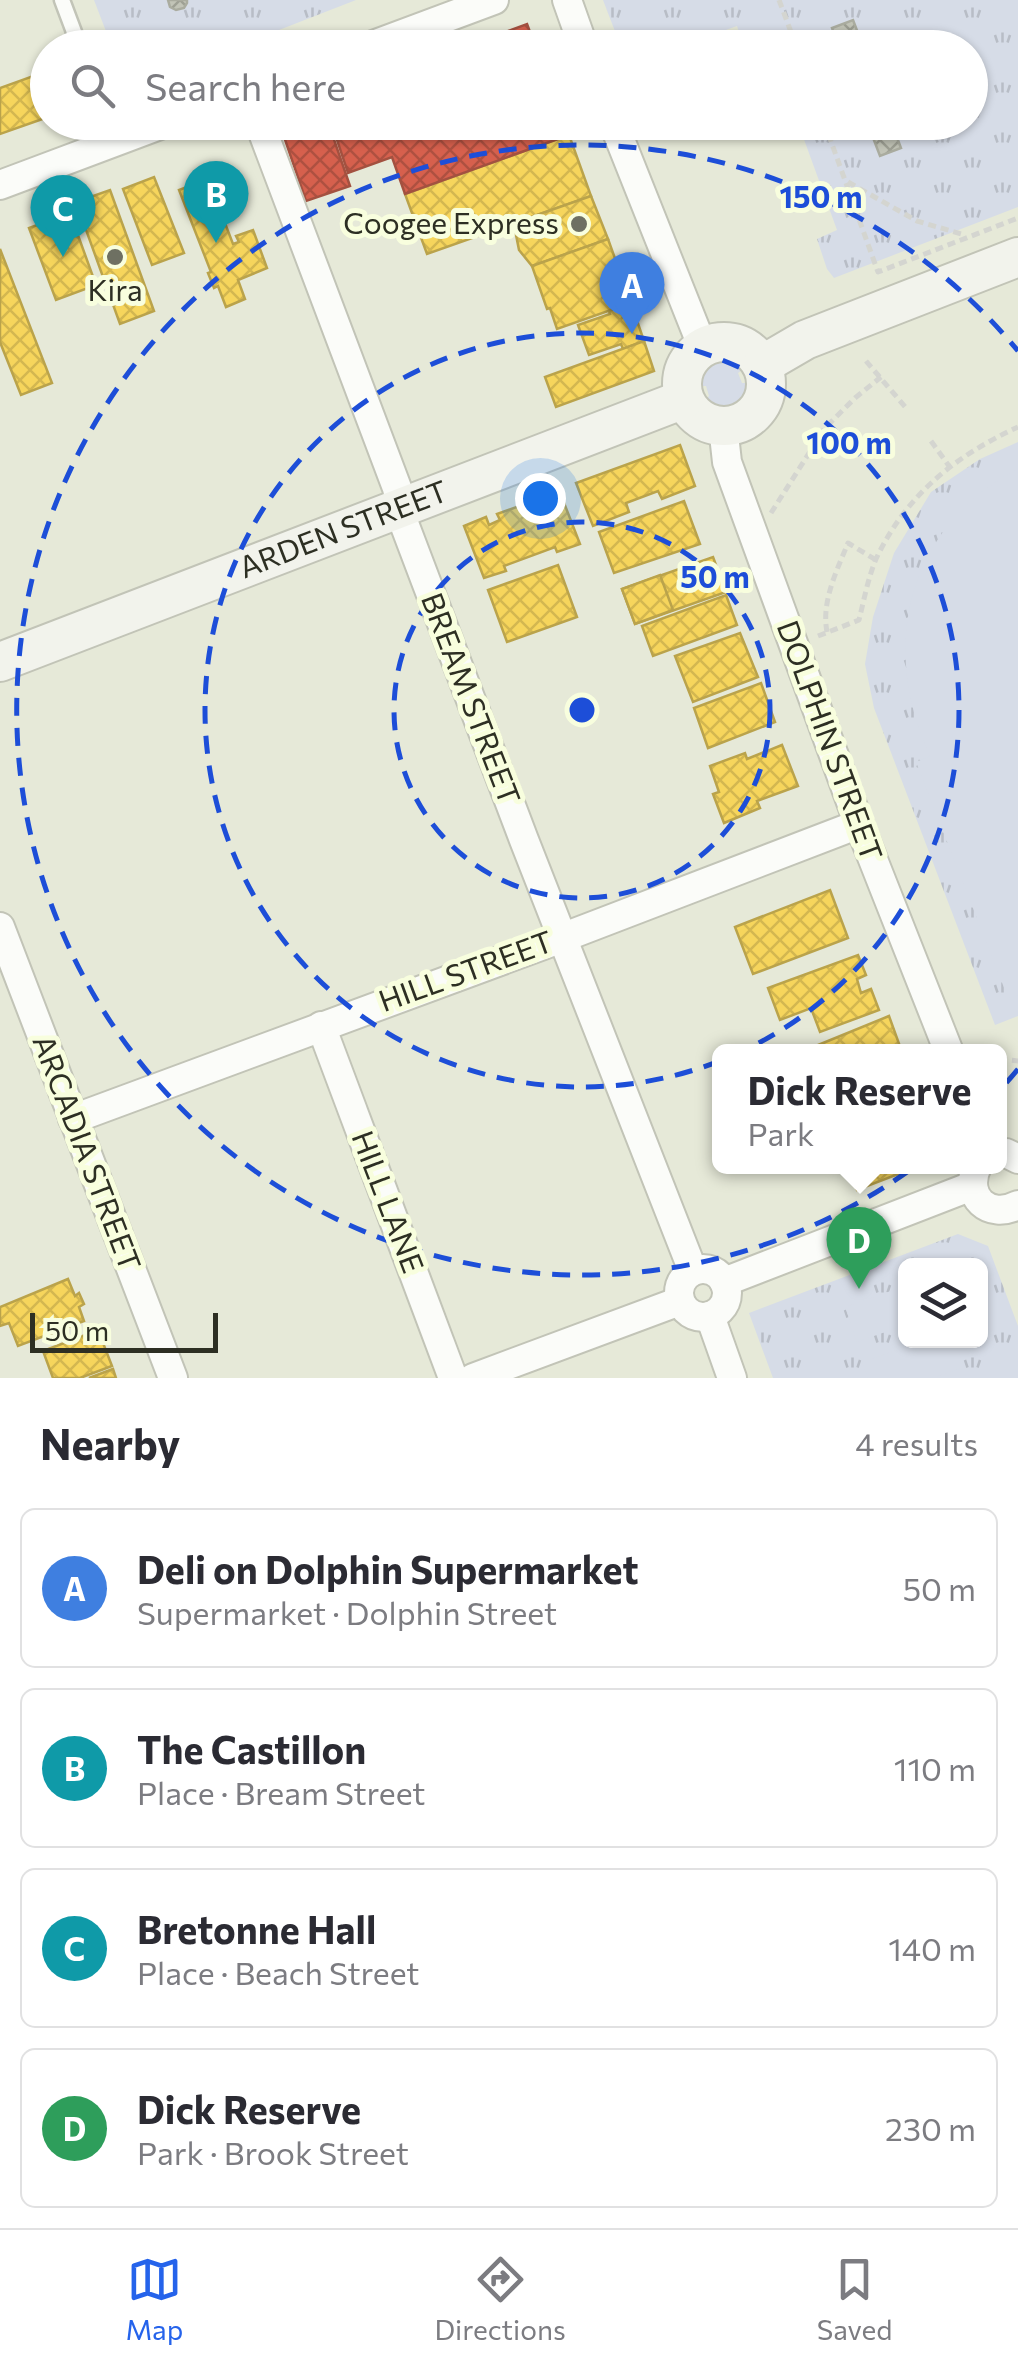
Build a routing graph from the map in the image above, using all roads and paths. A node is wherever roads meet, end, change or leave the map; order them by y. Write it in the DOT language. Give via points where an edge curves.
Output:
graph roads {
  1 [pos="62,0"];
  2 [pos="494,0"];
  3 [pos="566,0"];
  4 [pos="779,0"];
  5 [pos="73,30"];
  6 [pos="413,30"];
  7 [pos="577,30"];
  8 [pos="790,30"];
  9 [pos="96,140"];
  10 [pos="265,140"];
  11 [pos="620,140"];
  12 [pos="831,140"];
  13 [pos="846,180"];
  14 [pos="0,185"];
  15 [pos="1018,218"];
  16 [pos="967,236"];
  17 [pos="1018,257"];
  18 [pos="706,345"];
  19 [pos="866,361"];
  20 [pos="762,365"];
  21 [pos="880,377"];
  22 [pos="684,398"];
  23 [pos="907,409"];
  24 [pos="723,426"];
  25 [pos="1018,427"];
  26 [pos="931,441"];
  27 [pos="949,466"];
  28 [pos="401,507"];
  29 [pos="771,513"];
  30 [pos="876,560"];
  31 [pos="828,632"];
  32 [pos="818,636"];
  33 [pos="0,662"];
  34 [pos="858,824"];
  35 [pos="0,927"];
  36 [pos="562,938"];
  37 [pos="321,1026"];
  38 [pos="946,1044"];
  39 [pos="73,1119"];
  40 [pos="974,1176"];
  41 [pos="1017,1210"];
  42 [pos="693,1271"];
  43 [pos="724,1282"];
  44 [pos="680,1301"];
  45 [pos="710,1316"];
  46 [pos="173,1378"];
  47 [pos="454,1378"];
  48 [pos="473,1378"];
  49 [pos="732,1378"];
  1 -- 5 [label="lane"];
  2 -- 6 [label="street"];
  3 -- 7 [label="street"];
  4 -- 8 [label="path"];
  9 -- 14 [label="street"];
  10 -- 28 [label="street, BREAM STREET"];
  11 -- 18 [label="street"];
  12 -- 13 [label="path"];
  13 -- 16 [label="path" via="917,221"];
  13 -- 16 [label="path" via="878,272"];
  15 -- 16 [label="path"];
  17 -- 20 [label="main road" via="805,340"];
  18 -- 20 [label="main road" via="742,346"];
  18 -- 22 [label="main road" via="682,374"];
  19 -- 21 [label="path"];
  20 -- 24 [label="main road" via="765,394 759,407"];
  21 -- 23 [label="path"];
  21 -- 29 [label="path" via="825,428"];
  22 -- 24 [label="main road" via="699,418"];
  22 -- 28 [label="main road, ARDEN STREET"];
  24 -- 34 [label="street, DOLPHIN STREET" via="727,462"];
  25 -- 27 [label="path"];
  26 -- 27 [label="path"];
  27 -- 30 [label="path" via="909,504"];
  28 -- 33 [label="main road, ARDEN STREET"];
  28 -- 36 [label="street, BREAM STREET"];
  30 -- 31 [label="path" via="858,620"];
  30 -- 31 [label="path" via="848,543 832,583"];
  31 -- 32 [label="path"];
  34 -- 36 [label="street, HILL STREET"];
  34 -- 38 [label="street, DOLPHIN STREET"];
  35 -- 39 [label="street, ARCADIA STREET"];
  36 -- 37 [label="street, HILL STREET"];
  36 -- 42 [label="street, BREAM STREET"];
  37 -- 39 [label="street, HILL STREET"];
  37 -- 47 [label="street, HILL LANE"];
  39 -- 46 [label="street, ARCADIA STREET"];
  40 -- 41 [label="street" via="975,1196 989,1208"];
  40 -- 43 [label="street"];
  42 -- 43 [label="street" via="708,1270"];
  42 -- 44 [label="street" via="683,1280"];
  43 -- 45 [label="street" via="725,1302"];
  44 -- 45 [label="street" via="696,1316"];
  44 -- 48 [label="street"];
  45 -- 49 [label="street"];
}
